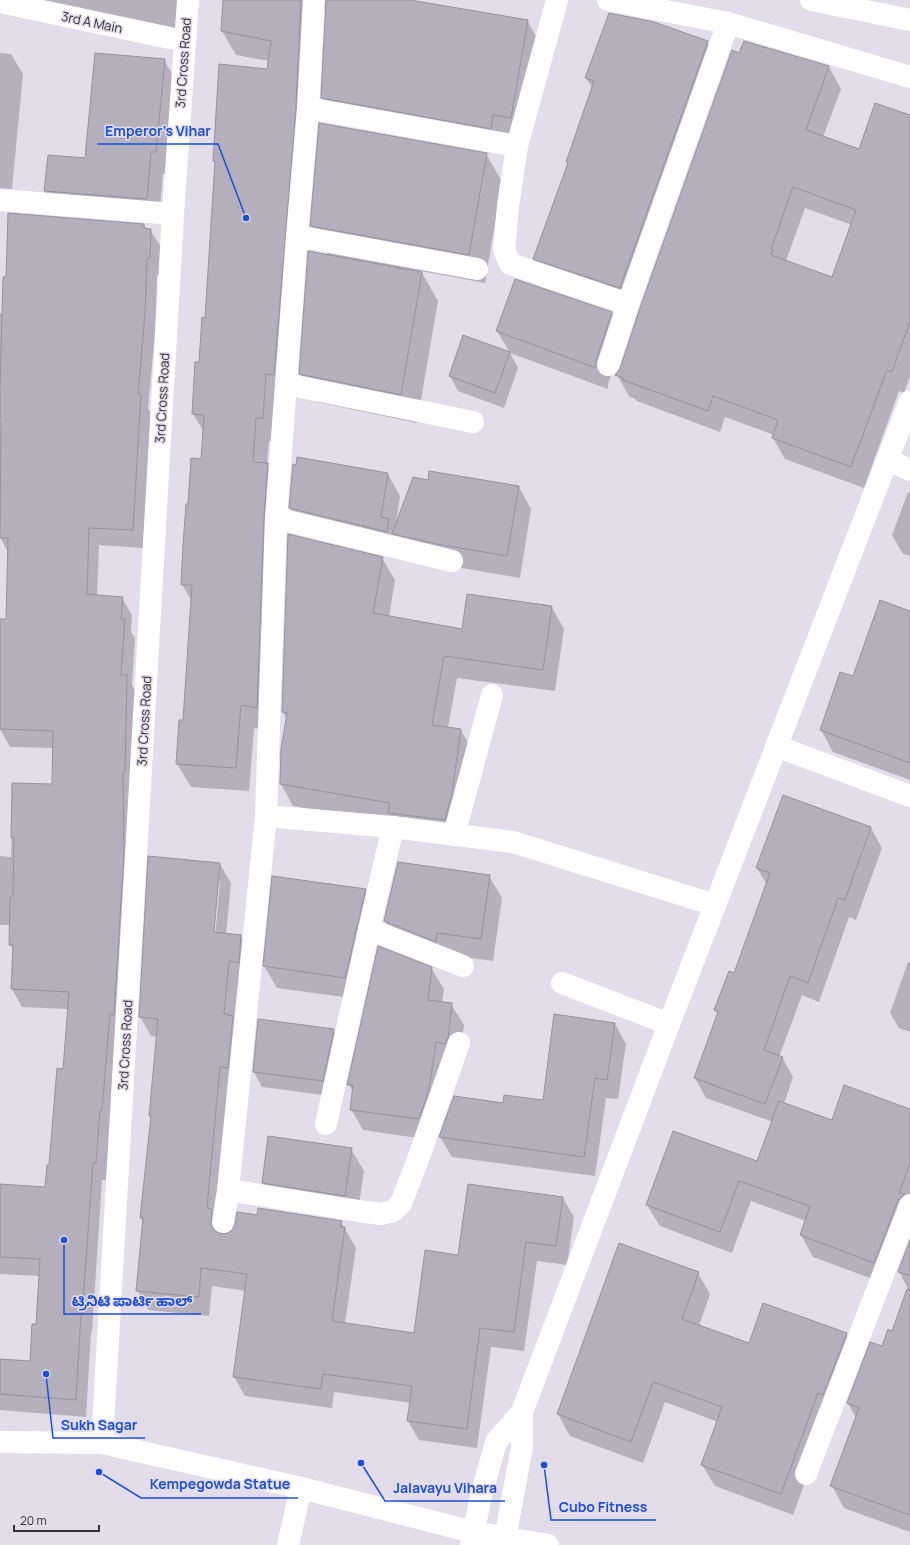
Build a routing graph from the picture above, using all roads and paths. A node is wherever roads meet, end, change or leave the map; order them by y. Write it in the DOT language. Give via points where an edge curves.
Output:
graph roads {
  1 [pos="188,0"];
  2 [pos="314,0"];
  3 [pos="557,0"];
  4 [pos="608,0"];
  5 [pos="811,0"];
  6 [pos="0,2"];
  7 [pos="910,20"];
  8 [pos="728,23"];
  9 [pos="184,41"];
  10 [pos="910,77"];
  11 [pos="308,108"];
  12 [pos="516,146"];
  13 [pos="0,200"];
  14 [pos="173,214"];
  15 [pos="297,236"];
  16 [pos="477,269"];
  17 [pos="628,304"];
  18 [pos="608,365"];
  19 [pos="286,384"];
  20 [pos="910,401"];
  21 [pos="473,422"];
  22 [pos="887,460"];
  23 [pos="910,470"];
  24 [pos="276,518"];
  25 [pos="452,561"];
  26 [pos="492,695"];
  27 [pos="776,746"];
  28 [pos="910,796"];
  29 [pos="266,816"];
  30 [pos="393,827"];
  31 [pos="454,835"];
  32 [pos="715,905"];
  33 [pos="369,929"];
  34 [pos="463,966"];
  35 [pos="562,983"];
  36 [pos="669,1024"];
  37 [pos="459,1044"];
  38 [pos="326,1124"];
  39 [pos="228,1190"];
  40 [pos="910,1205"];
  41 [pos="223,1222"];
  42 [pos="522,1412"];
  43 [pos="0,1442"];
  44 [pos="102,1443"];
  45 [pos="806,1474"];
  46 [pos="301,1488"];
  47 [pos="472,1538"];
  48 [pos="505,1538"];
  49 [pos="288,1545"];
  50 [pos="548,1545"];
  1 -- 9 [label="street, 3rd Cross Road"];
  2 -- 11 [label="street"];
  3 -- 12 [label="street"];
  4 -- 8 [label="street"];
  5 -- 7 [label="street"];
  6 -- 9 [label="street, 3rd A Main"];
  8 -- 10 [label="street"];
  8 -- 17 [label="street"];
  9 -- 14 [label="street, 3rd Cross Road"];
  11 -- 12 [label="street"];
  11 -- 15 [label="street"];
  12 -- 17 [label="street" via="504,249 510,264"];
  13 -- 14 [label="street"];
  14 -- 44 [label="street, 3rd Cross Road"];
  15 -- 16 [label="street"];
  15 -- 19 [label="street"];
  17 -- 18 [label="street"];
  19 -- 21 [label="street"];
  19 -- 24 [label="street"];
  20 -- 22 [label="street"];
  22 -- 23 [label="street"];
  22 -- 27 [label="street"];
  24 -- 25 [label="street"];
  24 -- 29 [label="street"];
  26 -- 31 [label="street"];
  27 -- 28 [label="street"];
  27 -- 32 [label="street"];
  29 -- 30 [label="street"];
  29 -- 39 [label="street"];
  30 -- 31 [label="street"];
  30 -- 33 [label="street"];
  31 -- 32 [label="street" via="512,842"];
  32 -- 36 [label="street"];
  33 -- 34 [label="street"];
  33 -- 38 [label="street"];
  35 -- 36 [label="street"];
  36 -- 42 [label="street"];
  37 -- 39 [label="street" via="401,1203 393,1211 381,1214"];
  39 -- 41 [label="street"];
  40 -- 45 [label="street"];
  42 -- 47 [label="street" via="496,1442"];
  42 -- 48 [label="street" via="522,1447"];
  43 -- 44 [label="street"];
  44 -- 46 [label="street"];
  46 -- 47 [label="street"];
  46 -- 49 [label="street"];
  47 -- 48 [label="street"];
  48 -- 50 [label="street"];
}
